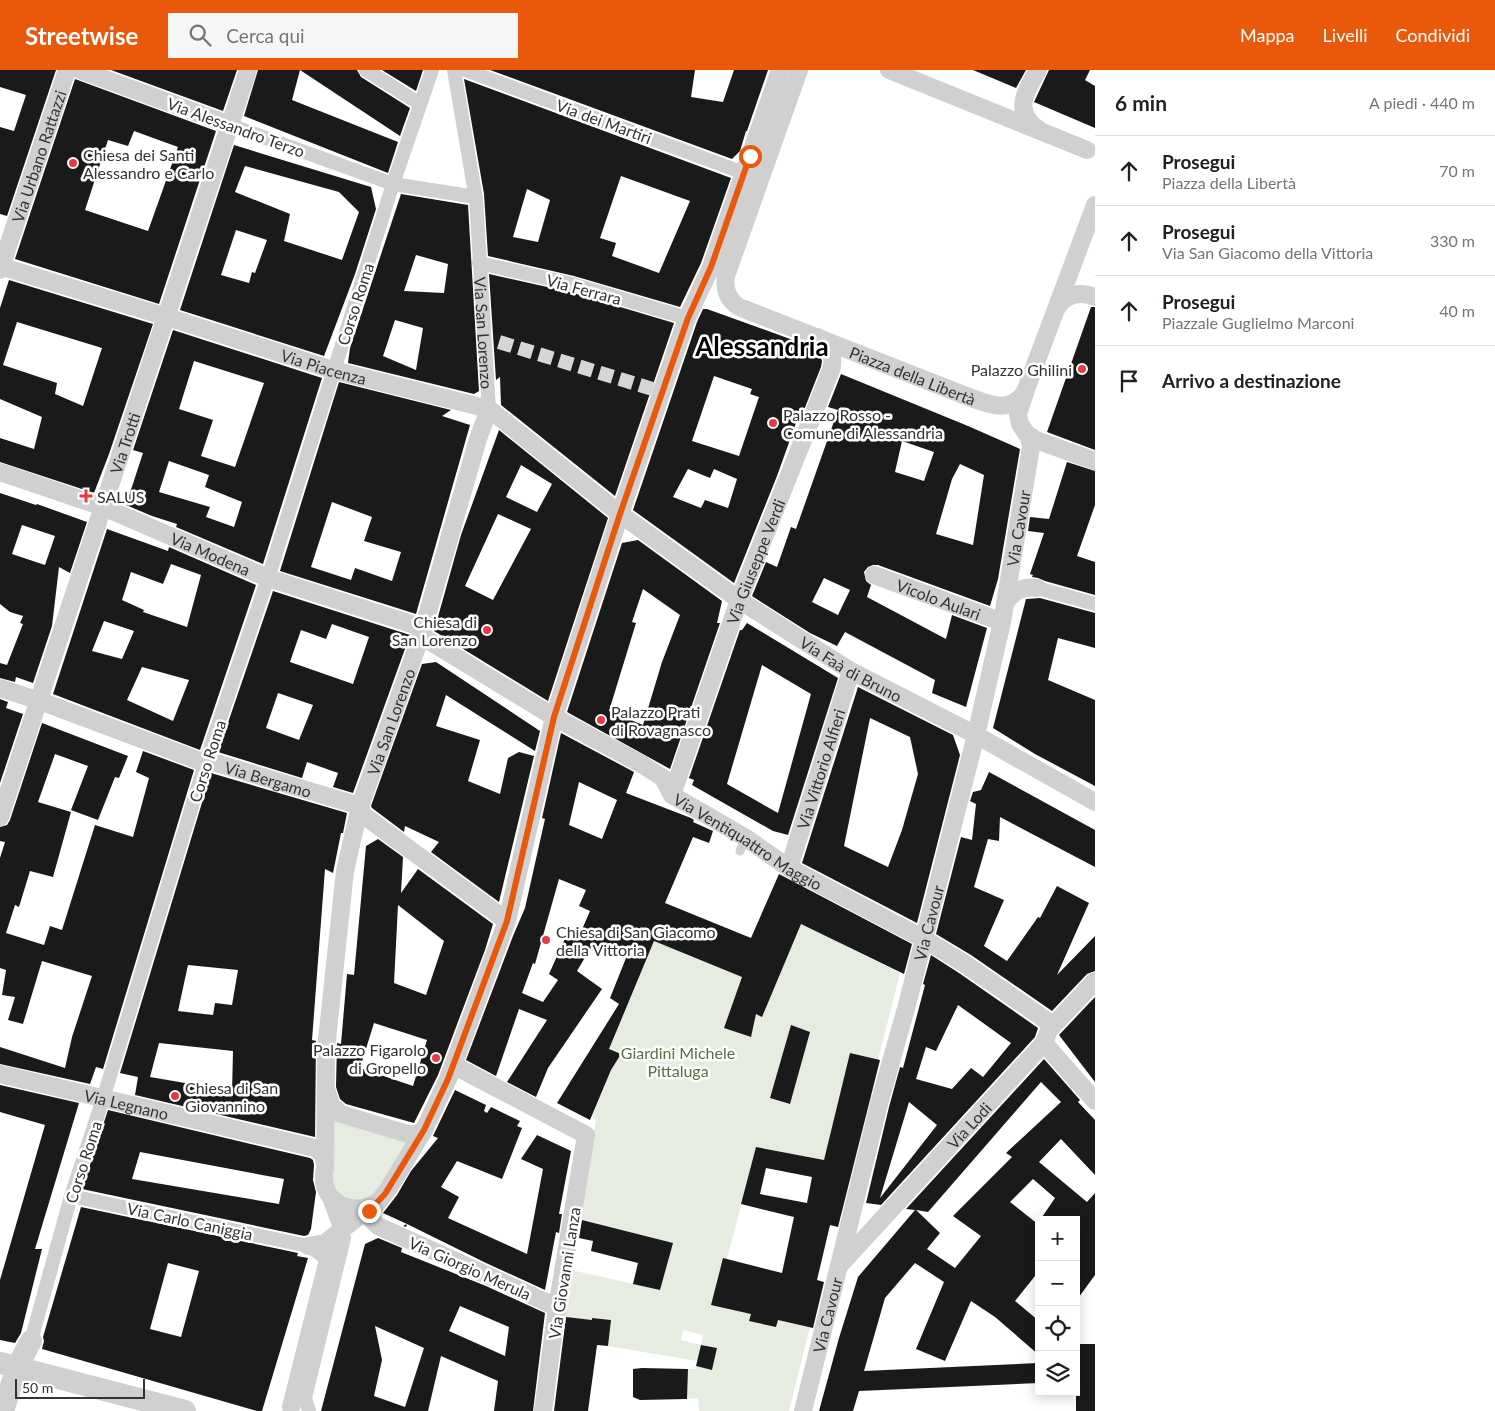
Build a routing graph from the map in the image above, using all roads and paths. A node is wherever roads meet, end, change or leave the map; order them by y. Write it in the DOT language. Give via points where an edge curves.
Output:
graph roads {
  1 [pos="67,70"];
  2 [pos="80,70"];
  3 [pos="248,70"];
  4 [pos="366,70"];
  5 [pos="432,70"];
  6 [pos="454,70"];
  7 [pos="465,70"];
  8 [pos="780,70"];
  9 [pos="799,70"];
  10 [pos="889,70"];
  11 [pos="1034,76"];
  12 [pos="420,104"];
  13 [pos="230,126"];
  14 [pos="1092,150"];
  15 [pos="744,173"];
  16 [pos="393,184"];
  17 [pos="476,198"];
  18 [pos="1095,205"];
  19 [pos="480,263"];
  20 [pos="0,267"];
  21 [pos="1094,296"];
  22 [pos="1056,309"];
  23 [pos="167,317"];
  24 [pos="688,318"];
  25 [pos="816,337"];
  26 [pos="333,370"];
  27 [pos="1026,390"];
  28 [pos="490,409"];
  29 [pos="1031,437"];
  30 [pos="1095,460"];
  31 [pos="0,472"];
  32 [pos="102,506"];
  33 [pos="620,514"];
  34 [pos="874,575"];
  35 [pos="268,578"];
  36 [pos="1037,588"];
  37 [pos="739,600"];
  38 [pos="1095,604"];
  39 [pos="1003,613"];
  40 [pos="422,632"];
  41 [pos="851,671"];
  42 [pos="0,688"];
  43 [pos="40,700"];
  44 [pos="554,717"];
  45 [pos="976,734"];
  46 [pos="206,760"];
  47 [pos="672,795"];
  48 [pos="1095,802"];
  49 [pos="360,806"];
  50 [pos="0,817"];
  51 [pos="788,868"];
  52 [pos="507,921"];
  53 [pos="924,939"];
  54 [pos="1095,981"];
  55 [pos="1053,1025"];
  56 [pos="1044,1043"];
  57 [pos="453,1065"];
  58 [pos="0,1074"];
  59 [pos="326,1083"];
  60 [pos="103,1100"];
  61 [pos="1095,1101"];
  62 [pos="424,1130"];
  63 [pos="325,1169"];
  64 [pos="327,1191"];
  65 [pos="71,1196"];
  66 [pos="380,1199"];
  67 [pos="369,1213"];
  68 [pos="340,1235"];
  69 [pos="308,1246"];
  70 [pos="333,1262"];
  71 [pos="838,1268"];
  72 [pos="557,1307"];
  73 [pos="31,1341"];
  74 [pos="6,1367"];
  75 [pos="4,1406"];
  76 [pos="291,1407"];
  77 [pos="185,1411"];
  78 [pos="309,1411"];
  79 [pos="544,1411"];
  80 [pos="803,1411"];
  1 -- 20 [label="street, Via Urbano Rattazzi"];
  2 -- 13 [label="street, Via Alessandro Terzo"];
  3 -- 13 [label="street, Via Trotti"];
  4 -- 12 [label="street"];
  5 -- 12 [label="street, Corso Roma"];
  6 -- 17 [label="street, Via San Lorenzo"];
  7 -- 15 [label="street, Via dei Martiri"];
  8 -- 15 [label="street"];
  9 -- 25 [label="street, Piazza della Libertà" via="726,274 725,287 739,307"];
  10 -- 14 [label="street"];
  11 -- 14 [label="street" via="1024,96 1026,116"];
  12 -- 16 [label="street, Corso Roma"];
  13 -- 16 [label="street, Via Alessandro Terzo"];
  13 -- 23 [label="street, Via Trotti"];
  15 -- 24 [label="street" via="711,267"];
  16 -- 17 [label="street, Via Alessandro Terzo"];
  16 -- 26 [label="street, Corso Roma"];
  17 -- 19 [label="street, Via San Lorenzo"];
  18 -- 22 [label="street, Piazza della Libertà"];
  19 -- 24 [label="street, Via Ferrara" via="572,284"];
  19 -- 28 [label="street, Via San Lorenzo"];
  20 -- 23 [label="street, Via Piacenza"];
  21 -- 22 [label="street" via="1082,293 1070,296"];
  22 -- 27 [label="street, Piazza della Libertà"];
  23 -- 26 [label="street, Via Piacenza"];
  23 -- 32 [label="street, Via Trotti"];
  24 -- 33 [label="street"];
  25 -- 27 [label="street, Piazza della Libertà" via="994,406 1013,404"];
  25 -- 37 [label="street, Via Giuseppe Verdi" via="831,352 831,370"];
  26 -- 28 [label="street, Via Piacenza"];
  26 -- 35 [label="street, Corso Roma"];
  27 -- 29 [label="street, Via Cavour" via="1018,414 1020,424"];
  28 -- 33 [label="street, Via Piacenza"];
  28 -- 40 [label="street, Via San Lorenzo"];
  29 -- 30 [label="street"];
  29 -- 39 [label="street, Via Cavour"];
  31 -- 32 [label="street, Via Modena"];
  32 -- 35 [label="street, Via Modena"];
  32 -- 43 [label="street, Via Trotti"];
  33 -- 37 [label="street, Via Faà di Bruno"];
  33 -- 44 [label="street"];
  34 -- 39 [label="street, Vicolo Aulari"];
  35 -- 40 [label="street, Via Modena"];
  35 -- 46 [label="street, Corso Roma"];
  36 -- 38 [label="street"];
  36 -- 39 [label="street" via="1027,587 1012,594"];
  37 -- 41 [label="street, Via Faà di Bruno"];
  37 -- 47 [label="street, Via Giuseppe Verdi"];
  39 -- 45 [label="street, Via Cavour"];
  40 -- 44 [label="street, Via Ventiquattro Maggio"];
  40 -- 49 [label="street, Via San Lorenzo"];
  41 -- 45 [label="street, Via Faà di Bruno"];
  41 -- 51 [label="street, Via Vittorio Alfieri"];
  42 -- 43 [label="street, Via Bergamo"];
  43 -- 46 [label="street, Via Bergamo" via="180,755"];
  43 -- 50 [label="street, Via Trotti"];
  44 -- 47 [label="street, Via Ventiquattro Maggio" via="663,778"];
  44 -- 52 [label="street"];
  45 -- 48 [label="street, Via Faà di Bruno"];
  45 -- 53 [label="street, Via Cavour"];
  46 -- 49 [label="street, Via Bergamo"];
  46 -- 60 [label="street, Corso Roma"];
  47 -- 51 [label="street, Via Ventiquattro Maggio" via="743,845"];
  49 -- 52 [label="street" via="374,823"];
  49 -- 59 [label="street, Via San Lorenzo" via="345,871 326,1049"];
  51 -- 53 [label="street, Via Ventiquattro Maggio"];
  52 -- 57 [label="street"];
  53 -- 55 [label="street, Via Ventiquattro Maggio"];
  53 -- 71 [label="street, Via Cavour"];
  54 -- 55 [label="street, Via Lodi"];
  55 -- 56 [label="street, Via Lodi"];
  56 -- 61 [label="street"];
  56 -- 71 [label="street, Via Lodi"];
  57 -- 62 [label="street"];
  57 -- 72 [label="street, Via Giovanni Lanza" via="586,1135"];
  58 -- 60 [label="street, Via Legnano"];
  59 -- 62 [label="street" via="329,1102 341,1114 408,1134"];
  59 -- 63 [label="street, Via San Lorenzo"];
  60 -- 63 [label="street, Via Legnano" via="315,1148 324,1156"];
  60 -- 65 [label="street, Corso Roma"];
  62 -- 66 [label="street"];
  63 -- 64 [label="street" via="322,1178"];
  64 -- 66 [label="street" via="336,1202 355,1208 369,1206"];
  64 -- 68 [label="street"];
  65 -- 69 [label="street, Via Carlo Caniggia"];
  65 -- 73 [label="street, Corso Roma"];
  66 -- 67 [label="street"];
  66 -- 68 [label="street"];
  67 -- 68 [label="street"];
  67 -- 72 [label="street, Via Giorgio Merula" via="372,1221 384,1228"];
  68 -- 69 [label="street" via="323,1244"];
  68 -- 70 [label="street"];
  69 -- 70 [label="street, Via Carlo Caniggia"];
  70 -- 76 [label="street"];
  70 -- 78 [label="street" via="305,1398"];
  71 -- 80 [label="street, Via Cavour"];
  72 -- 79 [label="street, Via Giovanni Lanza"];
  73 -- 74 [label="street"];
  74 -- 75 [label="street"];
  74 -- 77 [label="street"];
}
